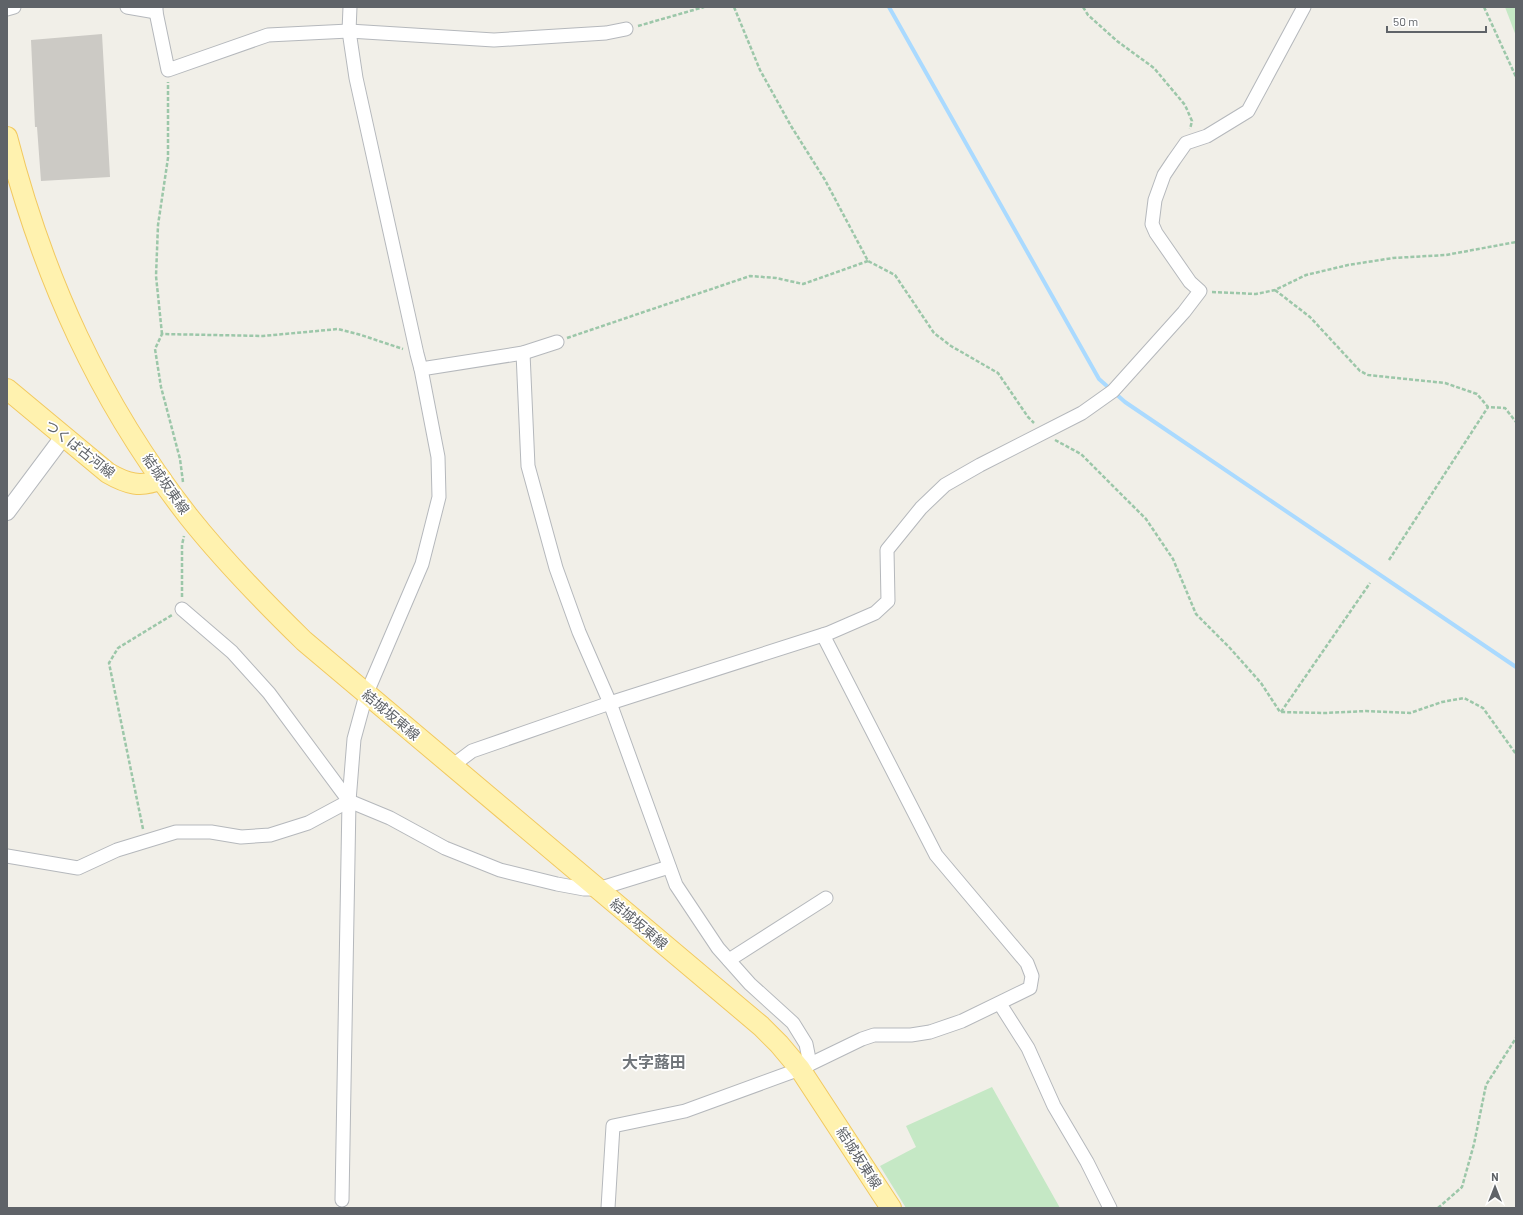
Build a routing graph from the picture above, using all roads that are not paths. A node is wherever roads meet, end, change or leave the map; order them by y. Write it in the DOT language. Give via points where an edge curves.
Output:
graph roads {
  1 [pos="14,7"];
  2 [pos="127,7"];
  3 [pos="350,7"];
  4 [pos="1304,7"];
  5 [pos="7,9"];
  6 [pos="156,9"];
  7 [pos="626,29"];
  8 [pos="349,31"];
  9 [pos="7,137"];
  10 [pos="557,342"];
  11 [pos="523,353"];
  12 [pos="421,369"];
  13 [pos="7,389"];
  14 [pos="63,437"];
  15 [pos="161,478"];
  16 [pos="7,512"];
  17 [pos="182,609"];
  18 [pos="823,635"];
  19 [pos="366,695"];
  20 [pos="610,703"];
  21 [pos="452,766"];
  22 [pos="349,801"];
  23 [pos="7,856"];
  24 [pos="669,867"];
  25 [pos="598,890"];
  26 [pos="826,898"];
  27 [pos="729,960"];
  28 [pos="1000,1004"];
  29 [pos="805,1066"];
  30 [pos="342,1200"];
  31 [pos="608,1208"];
  32 [pos="891,1208"];
  33 [pos="1110,1208"];
  1 -- 5 [label="street"];
  2 -- 6 [label="street"];
  3 -- 8 [label="street"];
  4 -- 18 [label="street" via="1248,111 1207,136 1186,143 1164,175 1155,200 1152,224 1190,282 1200,291 1184,312 1113,391 1082,414 945,485 921,508 887,550 888,601 875,613"];
  6 -- 8 [label="street" via="168,70 268,35"];
  7 -- 8 [label="street" via="606,33 494,40"];
  8 -- 12 [label="street" via="365,122"];
  9 -- 15 [label="main road, 結城坂東線" via="32,224 64,308 117,413"];
  10 -- 11 [label="street"];
  11 -- 12 [label="street"];
  11 -- 20 [label="street" via="528,466 556,568 579,632"];
  12 -- 19 [label="street" via="438,457 439,497 422,564"];
  13 -- 14 [label="main road, つくば古河線"];
  14 -- 15 [label="main road, つくば古河線" via="119,479 131,484 142,484 152,483"];
  14 -- 16 [label="street"];
  15 -- 19 [label="main road, 結城坂東線" via="188,516 249,587 304,641"];
  17 -- 22 [label="street" via="232,652 270,693"];
  18 -- 20 [label="street"];
  18 -- 28 [label="street" via="936,855 1027,963 1032,976 1030,988"];
  19 -- 21 [label="main road, 結城坂東線"];
  19 -- 22 [label="street" via="354,739"];
  20 -- 21 [label="street" via="472,751"];
  20 -- 24 [label="street"];
  21 -- 25 [label="main road, 結城坂東線"];
  22 -- 23 [label="street" via="308,823 270,836 241,837 211,832 176,832 116,850 78,868"];
  22 -- 25 [label="street" via="390,818 445,848 500,870 584,890"];
  22 -- 30 [label="street"];
  24 -- 25 [label="street"];
  24 -- 27 [label="street" via="676,885"];
  25 -- 29 [label="main road, 結城坂東線"];
  26 -- 27 [label="street"];
  27 -- 29 [label="street" via="750,984 793,1022 806,1044"];
  28 -- 29 [label="street" via="930,1032 874,1035"];
  28 -- 33 [label="street" via="1028,1048 1054,1106"];
  29 -- 31 [label="street" via="685,1111 613,1126"];
  29 -- 32 [label="main road, 結城坂東線"];
}
